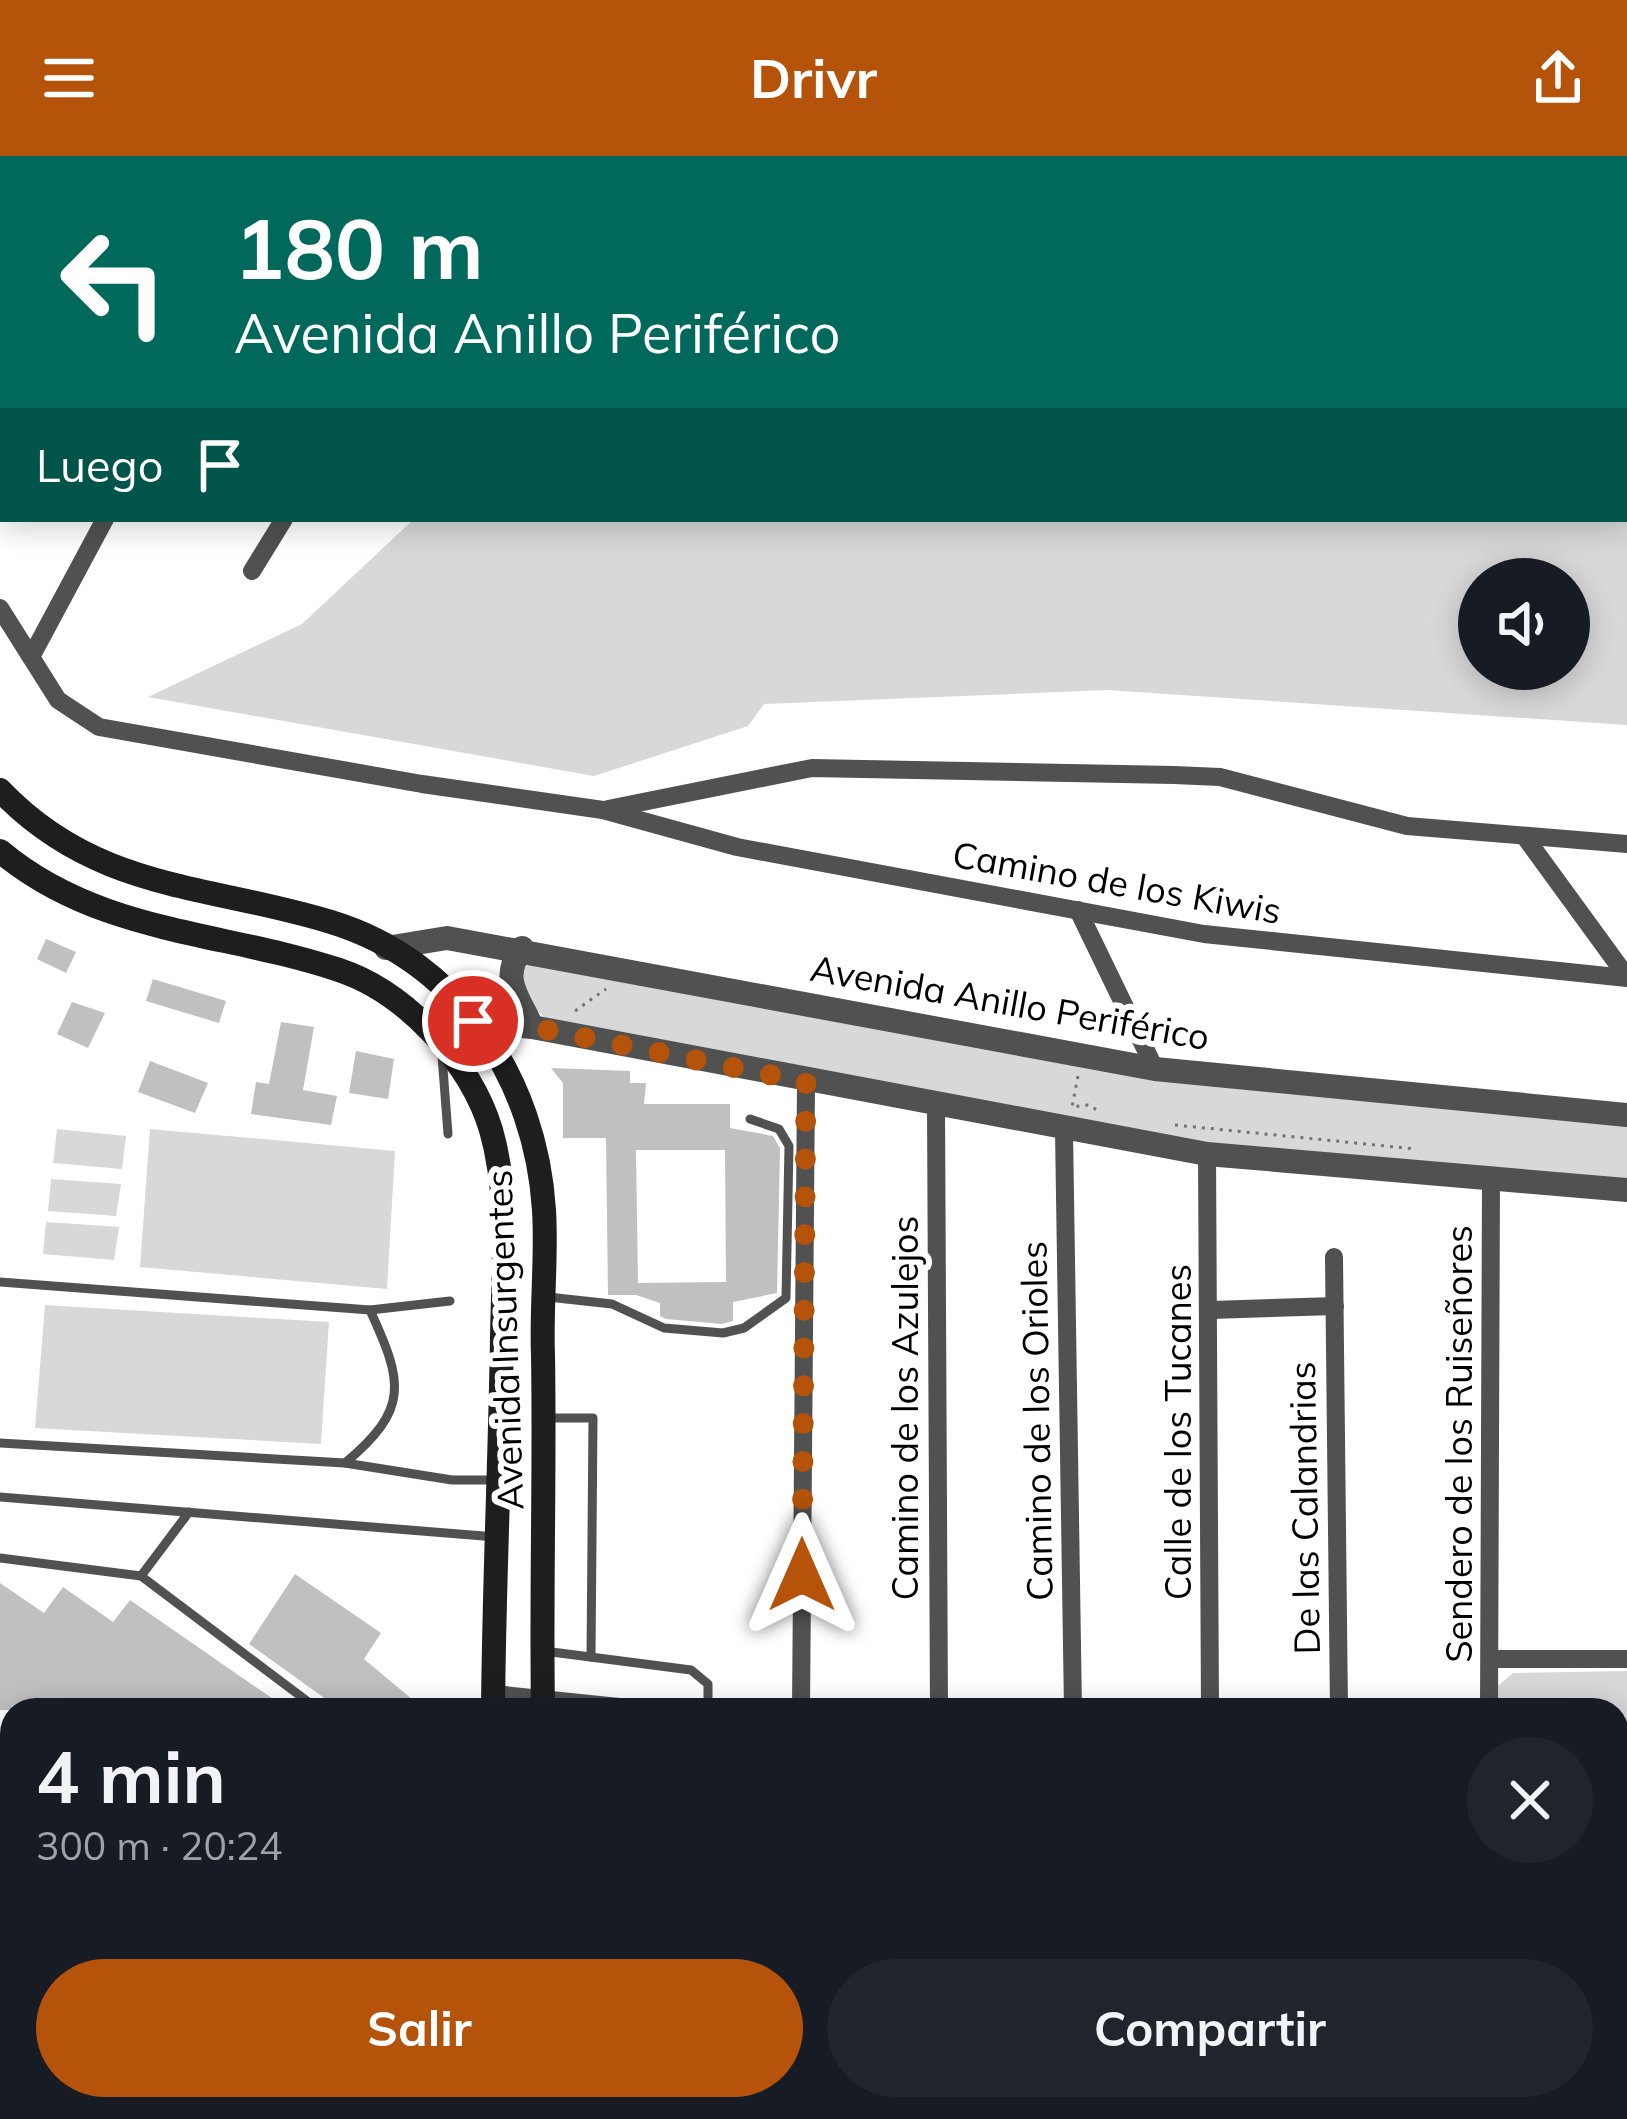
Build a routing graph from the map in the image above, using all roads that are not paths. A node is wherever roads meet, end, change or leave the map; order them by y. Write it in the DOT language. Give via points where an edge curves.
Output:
graph roads {
  1 [pos="103,522"];
  2 [pos="282,522"];
  3 [pos="252,571"];
  4 [pos="0,608"];
  5 [pos="31,657"];
  6 [pos="0,790"];
  7 [pos="603,810"];
  8 [pos="1525,837"];
  9 [pos="1627,844"];
  10 [pos="0,851"];
  11 [pos="1078,910"];
  12 [pos="386,948"];
  13 [pos="522,949"];
  14 [pos="1627,978"];
  15 [pos="473,1021"];
  16 [pos="532,1027"];
  17 [pos="441,1043"];
  18 [pos="1155,1069"];
  19 [pos="806,1082"];
  20 [pos="936,1106"];
  21 [pos="1627,1115"];
  22 [pos="750,1119"];
  23 [pos="1064,1131"];
  24 [pos="448,1134"];
  25 [pos="1207,1154"];
  26 [pos="1491,1178"];
  27 [pos="1627,1190"];
  28 [pos="1334,1257"];
  29 [pos="0,1282"];
  30 [pos="542,1297"];
  31 [pos="450,1301"];
  32 [pos="1335,1306"];
  33 [pos="370,1310"];
  34 [pos="1211,1310"];
  35 [pos="545,1418"];
  36 [pos="0,1443"];
  37 [pos="345,1463"];
  38 [pos="501,1480"];
  39 [pos="0,1497"];
  40 [pos="189,1512"];
  41 [pos="496,1538"];
  42 [pos="0,1558"];
  43 [pos="141,1576"];
  44 [pos="544,1651"];
  45 [pos="591,1657"];
  46 [pos="1491,1659"];
  47 [pos="1627,1659"];
  48 [pos="303,1698"];
  49 [pos="494,1698"];
  50 [pos="543,1698"];
  51 [pos="709,1698"];
  52 [pos="801,1698"];
  53 [pos="939,1698"];
  54 [pos="1073,1698"];
  55 [pos="1210,1698"];
  56 [pos="1339,1698"];
  57 [pos="1489,1698"];
  1 -- 5 [label="street"];
  2 -- 3 [label="street"];
  4 -- 5 [label="street, Camino de los Kiwis"];
  5 -- 7 [label="street, Camino de los Kiwis" via="58,700 99,727"];
  6 -- 12 [label="main road, Avenida Insurgentes" via="75,852 137,877 332,922"];
  7 -- 8 [label="street, Camino de los Kiwis" via="791,771 899,767 1220,777 1407,826"];
  7 -- 11 [label="street, Camino de los Kiwis" via="737,848"];
  8 -- 9 [label="street, Camino de los Kiwis"];
  8 -- 14 [label="street"];
  10 -- 17 [label="main road, Avenida Insurgentes" via="103,912 342,970 386,993"];
  11 -- 14 [label="street, Camino de los Kiwis" via="1357,953"];
  11 -- 18 [label="street"];
  12 -- 13 [label="street, Avenida Anillo Periférico" via="432,938"];
  12 -- 15 [label="main road, Avenida Insurgentes" via="436,980"];
  13 -- 16 [label="street" via="511,985"];
  13 -- 18 [label="street, Avenida Anillo Periférico"];
  15 -- 16 [label="street"];
  15 -- 30 [label="main road, Avenida Insurgentes" via="502,1056 526,1112 544,1210"];
  16 -- 19 [label="street"];
  17 -- 24 [label="lane"];
  17 -- 38 [label="main road, Avenida Insurgentes" via="490,1126 501,1178"];
  18 -- 21 [label="street, Avenida Anillo Periférico"];
  19 -- 20 [label="street"];
  19 -- 52 [label="street"];
  20 -- 23 [label="street"];
  20 -- 53 [label="street, Camino de los Azulejos"];
  22 -- 30 [label="lane" via="779,1130 789,1146 786,1298 723,1333 664,1328 612,1304"];
  23 -- 25 [label="street"];
  23 -- 54 [label="street, Camino de los Orioles"];
  25 -- 26 [label="street"];
  25 -- 34 [label="street, Calle de los Tucanes"];
  26 -- 27 [label="street"];
  26 -- 46 [label="street, Sendero de los Ruiseñores"];
  28 -- 32 [label="street, De las Calandrias"];
  29 -- 33 [label="lane"];
  30 -- 35 [label="main road, Avenida Insurgentes"];
  31 -- 33 [label="lane"];
  32 -- 34 [label="street"];
  32 -- 56 [label="street, De las Calandrias"];
  33 -- 37 [label="lane" via="393,1358 395,1399 378,1434"];
  34 -- 55 [label="street, Calle de los Tucanes"];
  35 -- 44 [label="main road, Avenida Insurgentes"];
  35 -- 45 [label="lane" via="592,1418"];
  36 -- 37 [label="lane"];
  37 -- 38 [label="lane"];
  38 -- 41 [label="main road, Avenida Insurgentes"];
  39 -- 40 [label="lane"];
  40 -- 41 [label="lane"];
  40 -- 43 [label="lane"];
  41 -- 49 [label="main road, Avenida Insurgentes"];
  42 -- 43 [label="lane"];
  43 -- 48 [label="lane"];
  44 -- 45 [label="lane"];
  44 -- 50 [label="main road, Avenida Insurgentes"];
  45 -- 51 [label="lane" via="692,1670 709,1684"];
  46 -- 47 [label="street"];
  46 -- 57 [label="street, Sendero de los Ruiseñores"];
}
